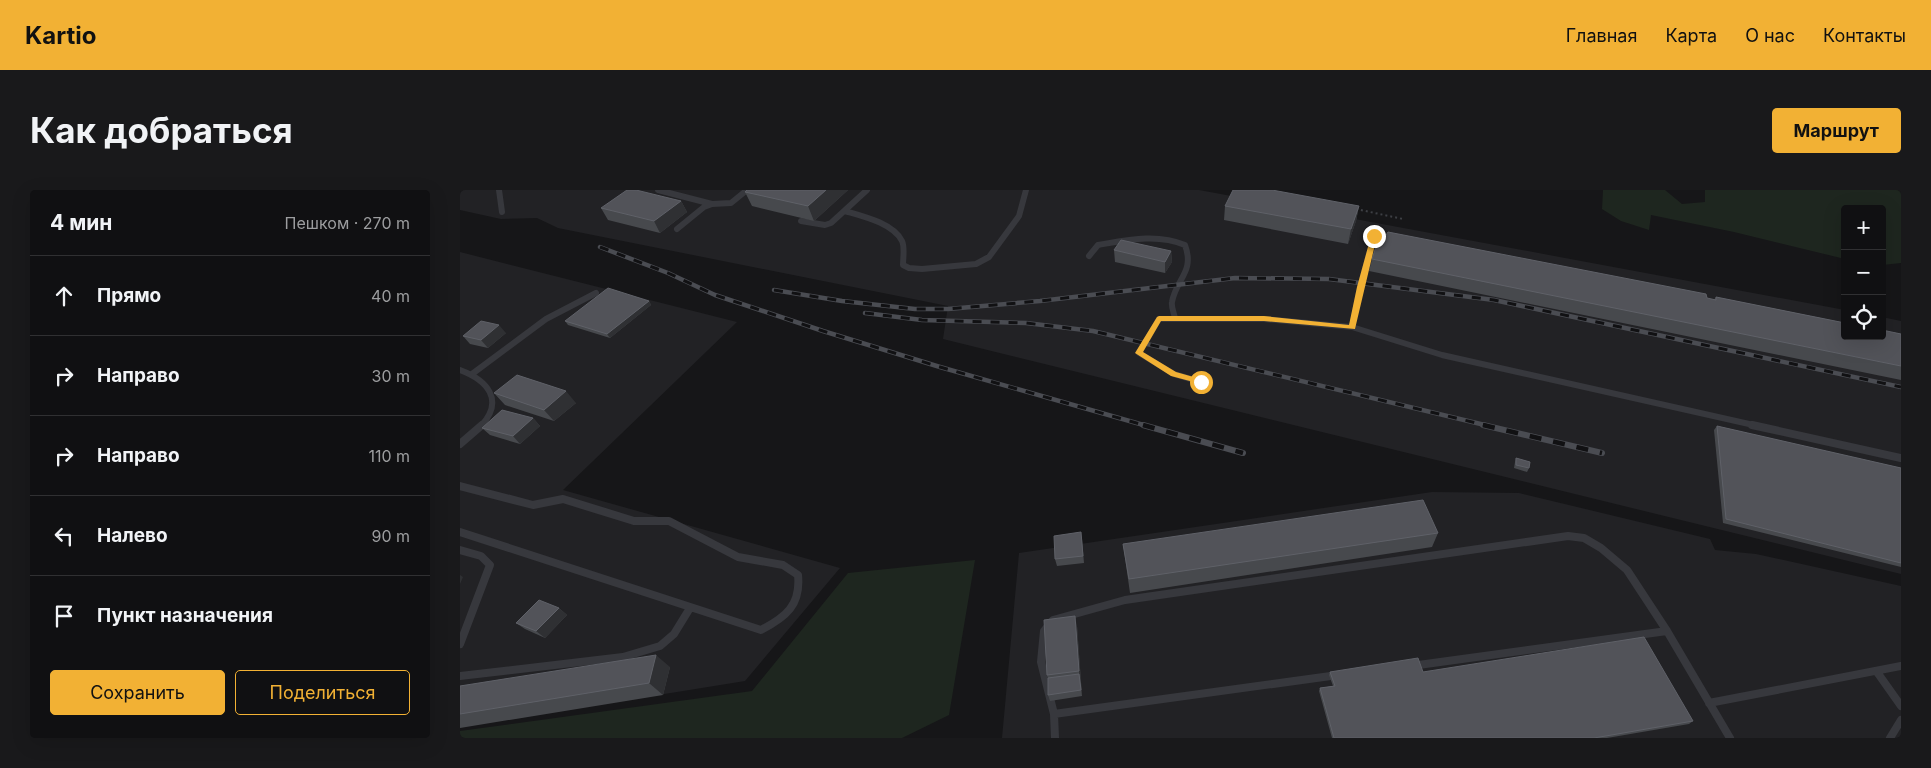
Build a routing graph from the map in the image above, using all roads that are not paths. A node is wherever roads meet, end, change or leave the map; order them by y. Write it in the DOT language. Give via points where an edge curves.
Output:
graph roads {
  1 [pos="499,190"];
  2 [pos="658,190"];
  3 [pos="747,190"];
  4 [pos="867,190"];
  5 [pos="1026,190"];
  6 [pos="712,204"];
  7 [pos="845,211"];
  8 [pos="502,212"];
  9 [pos="801,221"];
  10 [pos="677,229"];
  11 [pos="1391,239"];
  12 [pos="1090,256"];
  13 [pos="596,293"];
  14 [pos="1175,318"];
  15 [pos="1352,327"];
  16 [pos="460,370"];
  17 [pos="472,374"];
  18 [pos="1201,382"];
  19 [pos="460,444"];
  20 [pos="1901,458"];
  21 [pos="460,486"];
  22 [pos="460,532"];
  23 [pos="460,550"];
  24 [pos="690,608"];
  25 [pos="1667,631"];
  26 [pos="460,644"];
  27 [pos="1901,666"];
  28 [pos="1400,667"];
  29 [pos="1877,672"];
  30 [pos="1350,674"];
  31 [pos="460,676"];
  32 [pos="1710,703"];
  33 [pos="1901,706"];
  34 [pos="1054,714"];
  35 [pos="1901,720"];
  36 [pos="1055,738"];
  37 [pos="1730,738"];
  38 [pos="1890,738"];
  1 -- 8 [label="lane"];
  2 -- 6 [label="lane"];
  3 -- 6 [label="lane" via="731,203"];
  4 -- 7 [label="lane"];
  5 -- 7 [label="lane" via="1019,216 989,257 976,264 909,268 903,265 903,242 897,235 882,225"];
  6 -- 10 [label="lane"];
  7 -- 9 [label="lane" via="824,225"];
  11 -- 15 [label="lane" via="1374,236"];
  12 -- 14 [label="lane" via="1098,245 1112,242 1168,238 1185,244 1189,263 1172,303"];
  13 -- 17 [label="lane" via="539,322"];
  14 -- 15 [label="lane" via="1264,319"];
  14 -- 18 [label="lane" via="1159,319 1139,353 1174,374"];
  15 -- 20 [label="lane" via="1442,355"];
  16 -- 17 [label="lane"];
  17 -- 19 [label="lane" via="488,389 492,412"];
  21 -- 24 [label="lane" via="533,505 563,499 634,521 669,521 738,557 783,565 798,575 800,588 794,604 782,619 761,630"];
  22 -- 24 [label="lane"];
  23 -- 26 [label="lane" via="481,556 490,566"];
  24 -- 31 [label="lane" via="674,634 660,646 632,654"];
  25 -- 28 [label="lane"];
  25 -- 32 [label="lane"];
  25 -- 34 [label="lane" via="1627,570 1602,548 1584,538 1568,536 1126,600 1053,620 1044,632 1041,662"];
  27 -- 29 [label="lane"];
  29 -- 32 [label="lane"];
  29 -- 33 [label="lane"];
  30 -- 34 [label="lane"];
  32 -- 37 [label="lane"];
  34 -- 36 [label="lane"];
  35 -- 38 [label="lane"];
}
